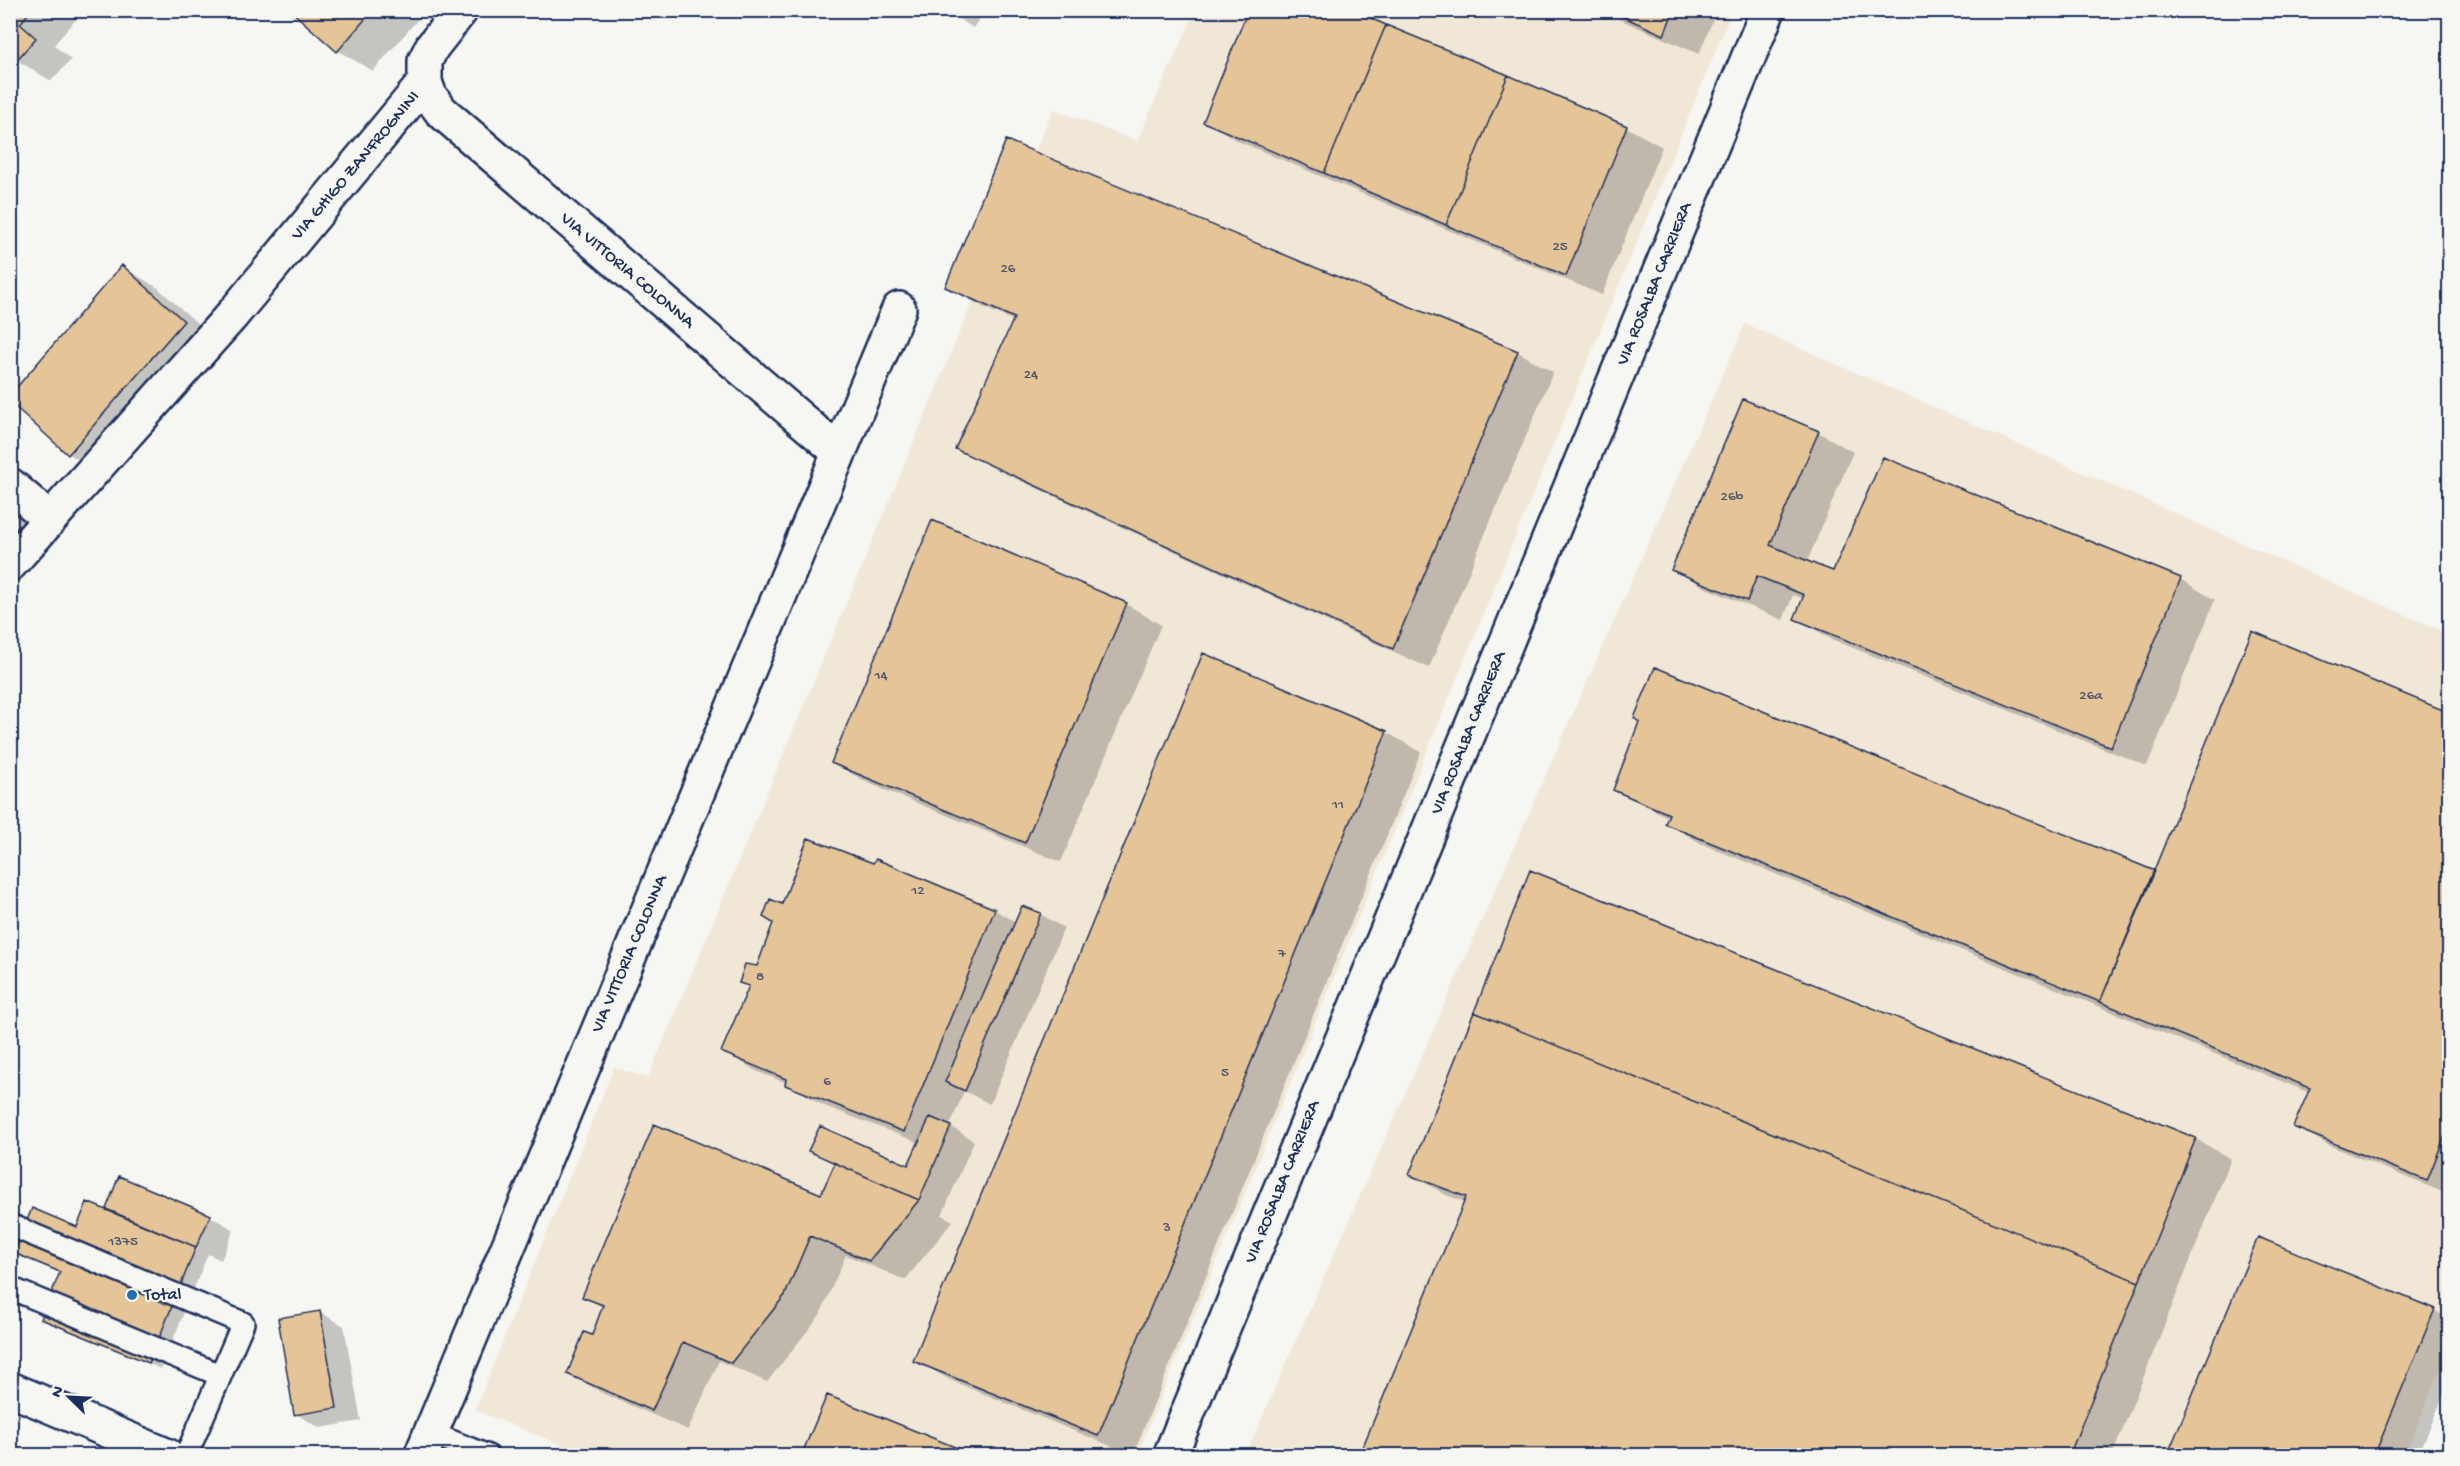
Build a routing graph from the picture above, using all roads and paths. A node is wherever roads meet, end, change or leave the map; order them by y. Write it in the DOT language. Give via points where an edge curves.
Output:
graph roads {
  1 [pos="461,10"];
  2 [pos="1768,10"];
  3 [pos="424,82"];
  4 [pos="899,309"];
  5 [pos="839,452"];
  6 [pos="10,485"];
  7 [pos="50,519"];
  8 [pos="10,564"];
  9 [pos="10,1225"];
  10 [pos="10,1288"];
  11 [pos="220,1375"];
  12 [pos="10,1389"];
  13 [pos="426,1444"];
  14 [pos="168,1455"];
  15 [pos="186,1455"];
  16 [pos="488,1455"];
  17 [pos="1170,1455"];
  1 -- 3 [label="street, VIA GHIGO ZANFROGNINI" via="425,61"];
  2 -- 17 [label="street, VIA ROSALBA CARRIERA"];
  3 -- 5 [label="street, VIA VITTORIA COLONNA" via="441,111"];
  3 -- 7 [label="street, VIA GHIGO ZANFROGNINI" via="233,314"];
  4 -- 5 [label="street, VIA VITTORIA COLONNA"];
  5 -- 13 [label="street, VIA VITTORIA COLONNA"];
  6 -- 7 [label="street"];
  7 -- 8 [label="street, VIA GHIGO ZANFROGNINI"];
  9 -- 11 [label="lane" via="243,1323"];
  10 -- 11 [label="lane"];
  11 -- 15 [label="lane"];
  12 -- 14 [label="street"];
  13 -- 16 [label="lane"];
}
